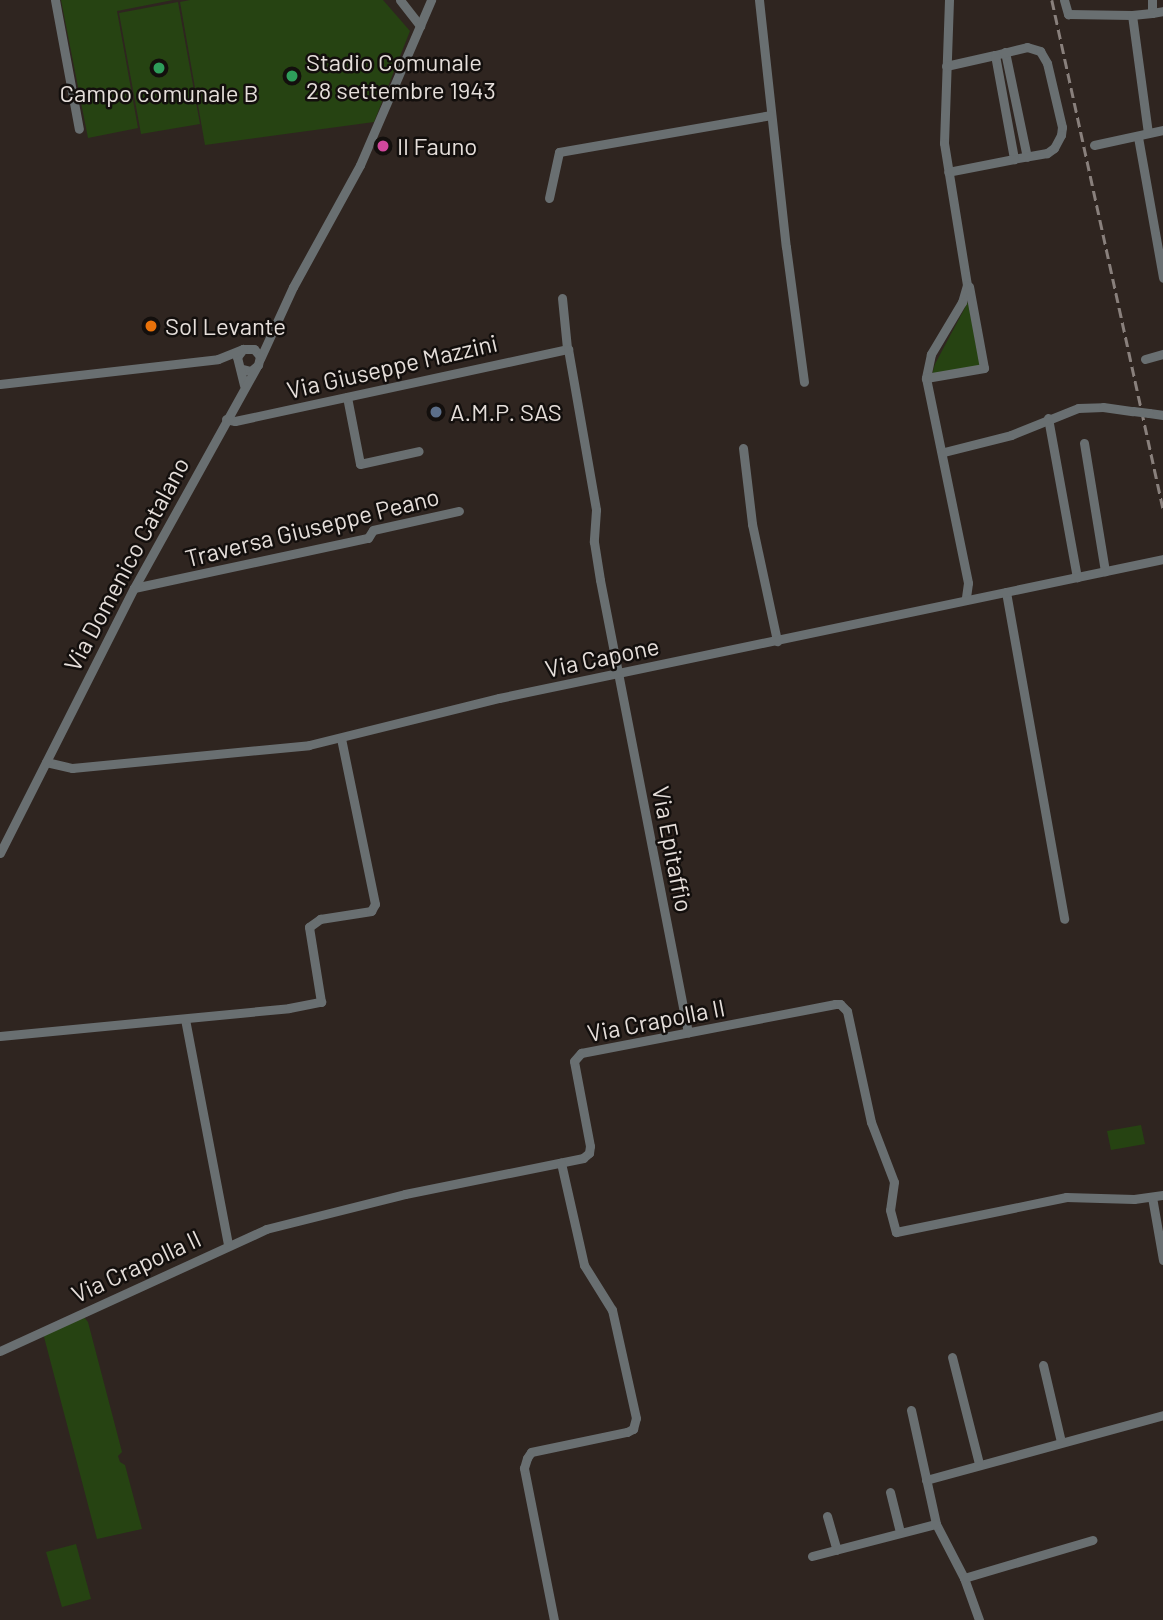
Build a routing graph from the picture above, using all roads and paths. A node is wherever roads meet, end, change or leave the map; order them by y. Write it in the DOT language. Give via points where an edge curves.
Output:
graph roads {
  1 [pos="55,0"];
  2 [pos="431,0"];
  3 [pos="759,0"];
  4 [pos="949,0"];
  5 [pos="1065,0"];
  6 [pos="1152,0"];
  7 [pos="405,3"];
  8 [pos="1163,12"];
  9 [pos="1152,13"];
  10 [pos="1132,15"];
  11 [pos="419,26"];
  12 [pos="1005,52"];
  13 [pos="995,55"];
  14 [pos="946,66"];
  15 [pos="770,115"];
  16 [pos="79,129"];
  17 [pos="1163,130"];
  18 [pos="1149,132"];
  19 [pos="1138,137"];
  20 [pos="1094,145"];
  21 [pos="1027,157"];
  22 [pos="1014,159"];
  23 [pos="948,172"];
  24 [pos="549,198"];
  25 [pos="1163,278"];
  26 [pos="967,279"];
  27 [pos="562,298"];
  28 [pos="267,339"];
  29 [pos="247,348"];
  30 [pos="567,348"];
  31 [pos="1163,354"];
  32 [pos="218,359"];
  33 [pos="1145,359"];
  34 [pos="258,363"];
  35 [pos="240,368"];
  36 [pos="926,378"];
  37 [pos="804,382"];
  38 [pos="0,384"];
  39 [pos="244,387"];
  40 [pos="346,397"];
  41 [pos="1163,415"];
  42 [pos="1048,418"];
  43 [pos="226,419"];
  44 [pos="1084,443"];
  45 [pos="743,448"];
  46 [pos="419,451"];
  47 [pos="944,452"];
  48 [pos="459,511"];
  49 [pos="1163,559"];
  50 [pos="1105,571"];
  51 [pos="1077,577"];
  52 [pos="134,588"];
  53 [pos="1006,592"];
  54 [pos="966,598"];
  55 [pos="777,641"];
  56 [pos="619,673"];
  57 [pos="341,738"];
  58 [pos="46,762"];
  59 [pos="0,853"];
  60 [pos="1064,919"];
  61 [pos="185,1019"];
  62 [pos="688,1033"];
  63 [pos="0,1036"];
  64 [pos="561,1163"];
  65 [pos="1163,1195"];
  66 [pos="1152,1197"];
  67 [pos="228,1245"];
  68 [pos="1163,1260"];
  69 [pos="0,1351"];
  70 [pos="952,1357"];
  71 [pos="1043,1365"];
  72 [pos="911,1410"];
  73 [pos="1163,1415"];
  74 [pos="1061,1442"];
  75 [pos="979,1464"];
  76 [pos="926,1480"];
  77 [pos="890,1492"];
  78 [pos="827,1516"];
  79 [pos="936,1524"];
  80 [pos="900,1532"];
  81 [pos="1092,1540"];
  82 [pos="837,1550"];
  83 [pos="812,1556"];
  84 [pos="964,1577"];
  85 [pos="554,1620"];
  86 [pos="978,1620"];
  1 -- 16 [label="street"];
  2 -- 11 [label="street, Via Domenico Catalano"];
  3 -- 15 [label="street"];
  4 -- 14 [label="street"];
  5 -- 10 [label="street" via="1068,14"];
  6 -- 9 [label="street"];
  7 -- 11 [label="street"];
  8 -- 9 [label="street"];
  9 -- 10 [label="street"];
  10 -- 18 [label="street"];
  11 -- 28 [label="street, Via Domenico Catalano" via="360,165"];
  12 -- 13 [label="street"];
  12 -- 21 [label="street"];
  12 -- 21 [label="street" via="1027,47 1044,57 1062,127 1054,148"];
  13 -- 14 [label="street"];
  13 -- 22 [label="street"];
  14 -- 23 [label="street" via="943,133"];
  15 -- 24 [label="street" via="559,152"];
  15 -- 37 [label="street"];
  17 -- 18 [label="street"];
  18 -- 19 [label="street"];
  19 -- 20 [label="street"];
  19 -- 25 [label="street"];
  21 -- 22 [label="street"];
  22 -- 23 [label="street"];
  23 -- 26 [label="street"];
  26 -- 36 [label="street" via="965,296 931,354"];
  26 -- 36 [label="street" via="984,368"];
  27 -- 30 [label="street"];
  28 -- 29 [label="street"];
  28 -- 34 [label="street, Via Domenico Catalano"];
  29 -- 32 [label="street"];
  29 -- 34 [label="street" via="256,351"];
  29 -- 35 [label="street" via="237,357"];
  30 -- 40 [label="street, Via Giuseppe Mazzini"];
  30 -- 56 [label="street" via="596,510 594,546"];
  31 -- 33 [label="street"];
  32 -- 35 [label="street"];
  32 -- 38 [label="street"];
  34 -- 35 [label="street" via="251,371"];
  34 -- 39 [label="street, Via Domenico Catalano"];
  35 -- 39 [label="street"];
  36 -- 47 [label="street"];
  39 -- 43 [label="street, Via Domenico Catalano"];
  40 -- 43 [label="street, Via Giuseppe Mazzini" via="235,421"];
  40 -- 46 [label="street" via="360,464"];
  41 -- 42 [label="street, bridge" via="1086,407"];
  42 -- 47 [label="street" via="1011,435"];
  42 -- 51 [label="street"];
  43 -- 52 [label="street, Via Domenico Catalano"];
  44 -- 50 [label="street"];
  45 -- 55 [label="street" via="752,524"];
  47 -- 54 [label="street" via="968,583"];
  48 -- 52 [label="street, Traversa Giuseppe Peano" via="373,530 368,538"];
  49 -- 50 [label="street, Via Capone"];
  50 -- 51 [label="street, Via Capone"];
  51 -- 53 [label="street, Via Capone"];
  52 -- 58 [label="street, Via Domenico Catalano"];
  53 -- 54 [label="street, Via Capone"];
  53 -- 60 [label="street"];
  54 -- 55 [label="street, Via Capone"];
  55 -- 56 [label="street, Via Capone"];
  56 -- 57 [label="street, Via Capone" via="449,709"];
  56 -- 62 [label="street, Via Epitaffio"];
  57 -- 58 [label="street, Via Capone" via="288,748 67,768"];
  57 -- 61 [label="street" via="374,909 320,919 309,927 321,996 317,1004"];
  58 -- 59 [label="street, Via Domenico Catalano"];
  61 -- 63 [label="street"];
  61 -- 67 [label="street"];
  62 -- 64 [label="street, Via Crapolla II" via="576,1055 590,1146 583,1158"];
  62 -- 66 [label="street, Via Crapolla II" via="835,1004 844,1006 871,1122 894,1181 890,1210 898,1233 1066,1197"];
  64 -- 67 [label="street, Via Crapolla II" via="281,1224"];
  64 -- 85 [label="street" via="584,1265 612,1310 636,1418 627,1432 531,1452 527,1458 524,1468"];
  65 -- 66 [label="street, Via Crapolla II"];
  66 -- 68 [label="street"];
  67 -- 69 [label="street, Via Crapolla II"];
  70 -- 75 [label="street"];
  71 -- 74 [label="street"];
  72 -- 76 [label="street"];
  73 -- 74 [label="street"];
  74 -- 75 [label="street"];
  75 -- 76 [label="street"];
  76 -- 79 [label="street"];
  77 -- 80 [label="street"];
  78 -- 82 [label="street"];
  79 -- 80 [label="street"];
  79 -- 84 [label="street"];
  80 -- 82 [label="street"];
  81 -- 84 [label="street"];
  82 -- 83 [label="street"];
  84 -- 86 [label="street"];
}
